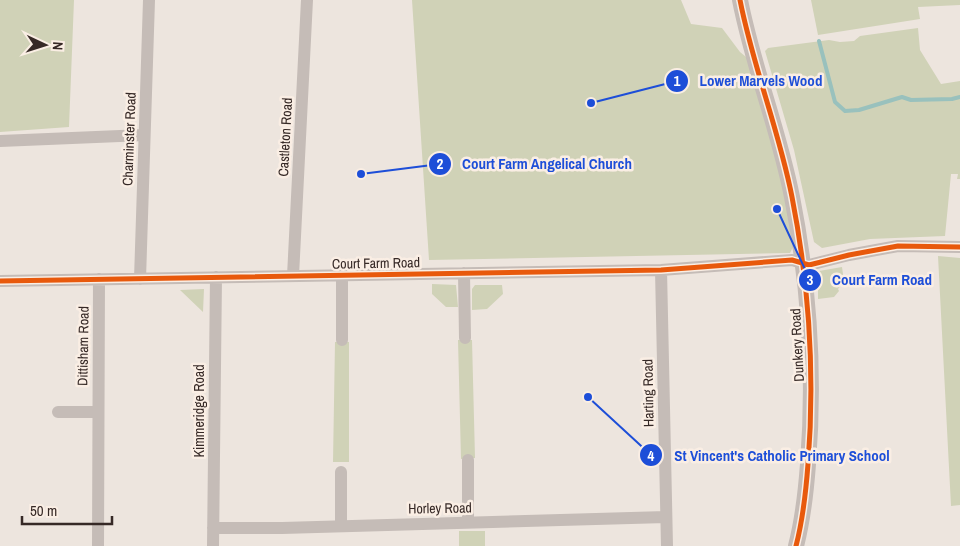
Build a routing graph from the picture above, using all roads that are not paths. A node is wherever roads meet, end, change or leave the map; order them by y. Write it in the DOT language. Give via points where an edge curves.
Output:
graph roads {
  1 [pos="149,0"];
  2 [pos="307,0"];
  3 [pos="740,0"];
  4 [pos="144,135"];
  5 [pos="0,141"];
  6 [pos="960,247"];
  7 [pos="802,263"];
  8 [pos="660,270"];
  9 [pos="464,273"];
  10 [pos="342,275"];
  11 [pos="293,276"];
  12 [pos="216,277"];
  13 [pos="140,278"];
  14 [pos="99,279"];
  15 [pos="0,281"];
  16 [pos="465,338"];
  17 [pos="342,340"];
  18 [pos="58,412"];
  19 [pos="97,412"];
  20 [pos="468,460"];
  21 [pos="341,472"];
  22 [pos="666,517"];
  23 [pos="468,522"];
  24 [pos="341,525"];
  25 [pos="213,528"];
  26 [pos="98,546"];
  27 [pos="213,546"];
  28 [pos="667,546"];
  29 [pos="796,546"];
  1 -- 4 [label="street, Charminster Road"];
  2 -- 11 [label="street, Castleton Road"];
  3 -- 7 [label="street, Dunkery Road" via="792,197"];
  4 -- 5 [label="street"];
  4 -- 13 [label="street, Charminster Road"];
  6 -- 7 [label="street, Court Farm Road" via="898,246 809,265"];
  7 -- 8 [label="street, Court Farm Road" via="792,260"];
  7 -- 29 [label="street, Dunkery Road" via="811,389 810,441"];
  8 -- 9 [label="street, Court Farm Road"];
  8 -- 22 [label="street, Harting Road"];
  9 -- 10 [label="street, Court Farm Road"];
  9 -- 16 [label="street"];
  10 -- 11 [label="street, Court Farm Road"];
  10 -- 17 [label="street"];
  11 -- 12 [label="street, Court Farm Road"];
  12 -- 13 [label="street, Court Farm Road"];
  12 -- 25 [label="street, Kimmeridge Road"];
  13 -- 14 [label="street, Court Farm Road"];
  14 -- 15 [label="street, Court Farm Road"];
  14 -- 19 [label="street, Dittisham Road"];
  18 -- 19 [label="street"];
  19 -- 26 [label="street, Dittisham Road"];
  20 -- 23 [label="street"];
  21 -- 24 [label="street"];
  22 -- 23 [label="street, Horley Road"];
  22 -- 28 [label="street, Harting Road"];
  23 -- 24 [label="street, Horley Road"];
  24 -- 25 [label="street, Horley Road"];
  25 -- 27 [label="street, Kimmeridge Road"];
}
